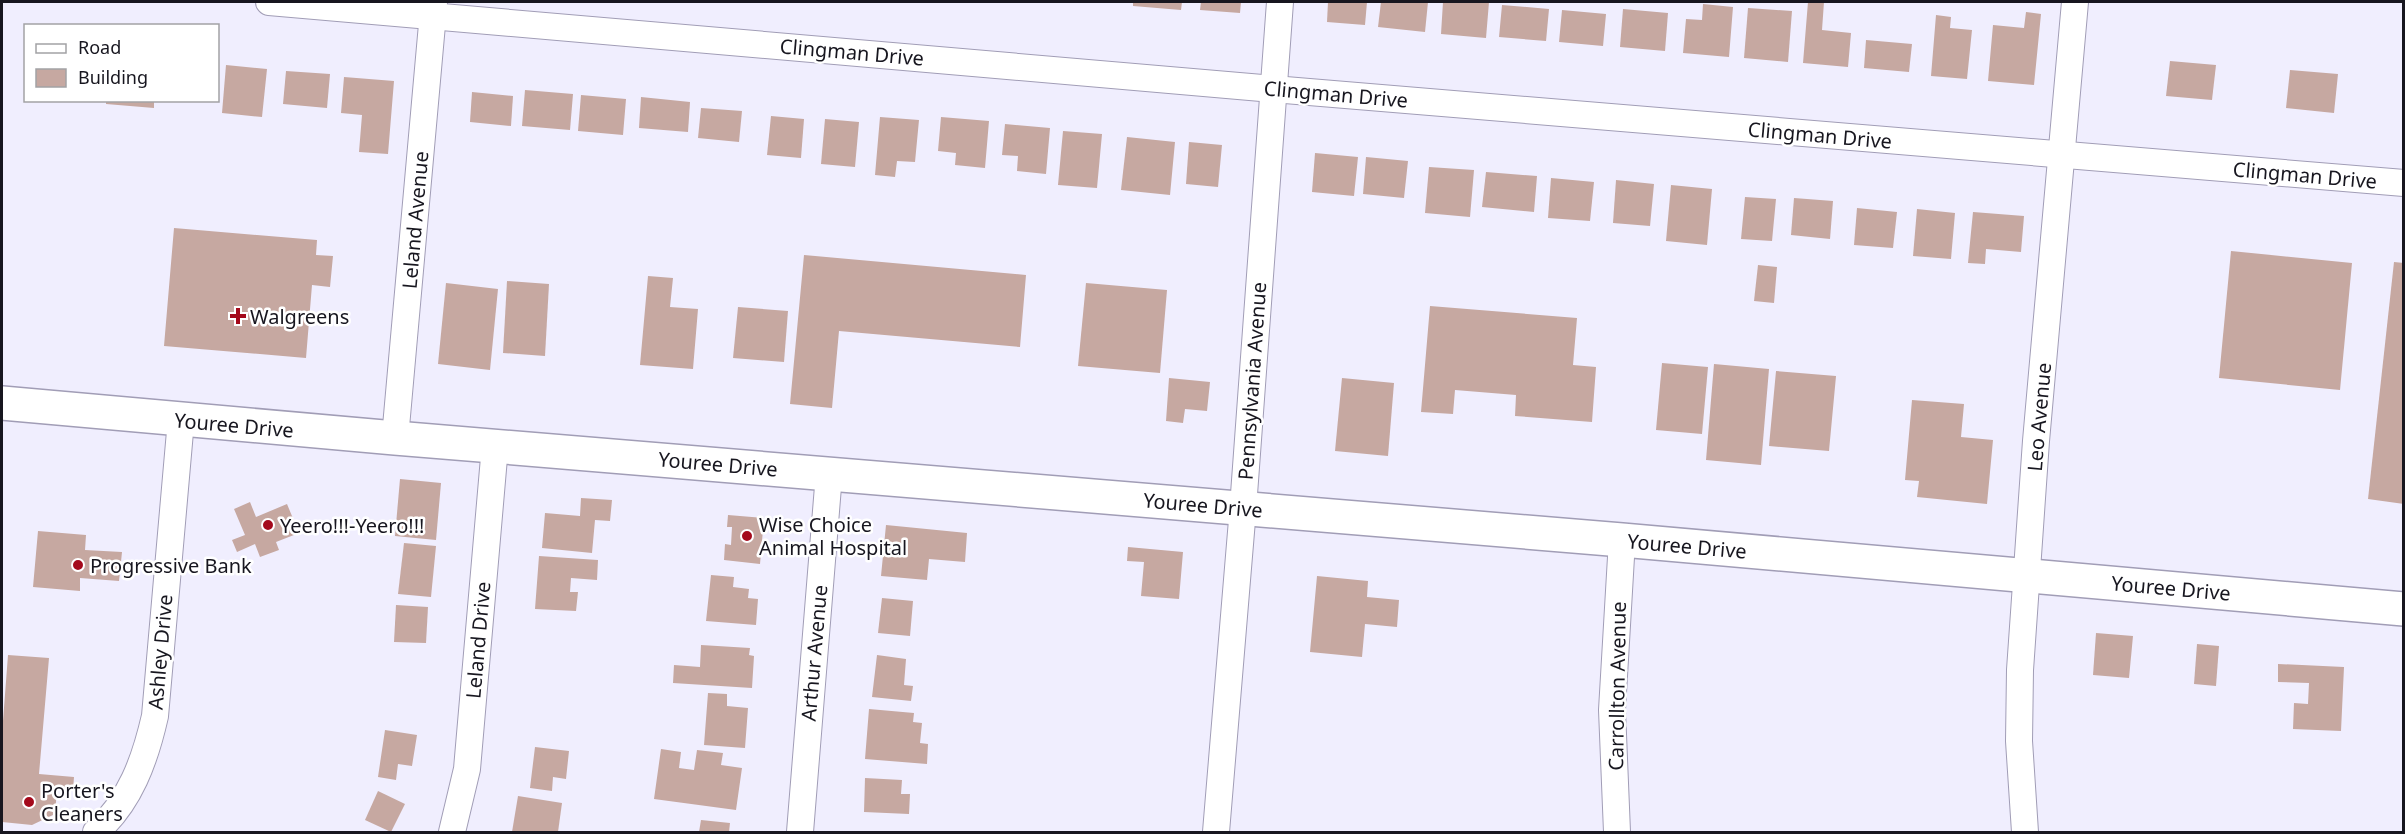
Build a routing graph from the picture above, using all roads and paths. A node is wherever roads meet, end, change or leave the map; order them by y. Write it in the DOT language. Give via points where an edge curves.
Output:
graph roads {
  1 [pos="269,2"];
  2 [pos="1280,2"];
  3 [pos="2075,2"];
  4 [pos="433,8"];
  5 [pos="1273,89"];
  6 [pos="2061,155"];
  7 [pos="2403,183"];
  8 [pos="2,403"];
  9 [pos="181,420"];
  10 [pos="395,438"];
  11 [pos="495,446"];
  12 [pos="829,474"];
  13 [pos="1243,508"];
  14 [pos="1622,540"];
  15 [pos="2027,576"];
  16 [pos="2403,609"];
  17 [pos="799,830"];
  18 [pos="96,832"];
  19 [pos="452,832"];
  20 [pos="1216,832"];
  21 [pos="1617,832"];
  22 [pos="2025,832"];
  1 -- 4 [label="street, Clingman Drive"];
  2 -- 5 [label="street, Pennsylvania Avenue"];
  3 -- 6 [label="street, Leo Avenue"];
  4 -- 5 [label="street, Clingman Drive"];
  4 -- 10 [label="street, Leland Avenue"];
  5 -- 6 [label="street, Clingman Drive"];
  5 -- 13 [label="street, Pennsylvania Avenue"];
  6 -- 7 [label="street, Clingman Drive"];
  6 -- 15 [label="street, Leo Avenue"];
  8 -- 9 [label="main road, Youree Drive"];
  9 -- 10 [label="main road, Youree Drive"];
  9 -- 18 [label="street, Ashley Drive" via="155,716 147,754 130,790"];
  10 -- 11 [label="main road, Youree Drive"];
  11 -- 12 [label="main road, Youree Drive"];
  11 -- 19 [label="street, Leland Drive" via="467,769"];
  12 -- 13 [label="main road, Youree Drive"];
  12 -- 17 [label="street, Arthur Avenue"];
  13 -- 14 [label="main road, Youree Drive"];
  13 -- 20 [label="street, Pennsylvania Avenue"];
  14 -- 15 [label="main road, Youree Drive"];
  14 -- 21 [label="street, Carrollton Avenue" via="1612,710"];
  15 -- 16 [label="main road, Youree Drive"];
  15 -- 22 [label="street, Leo Avenue" via="2019,741"];
}
